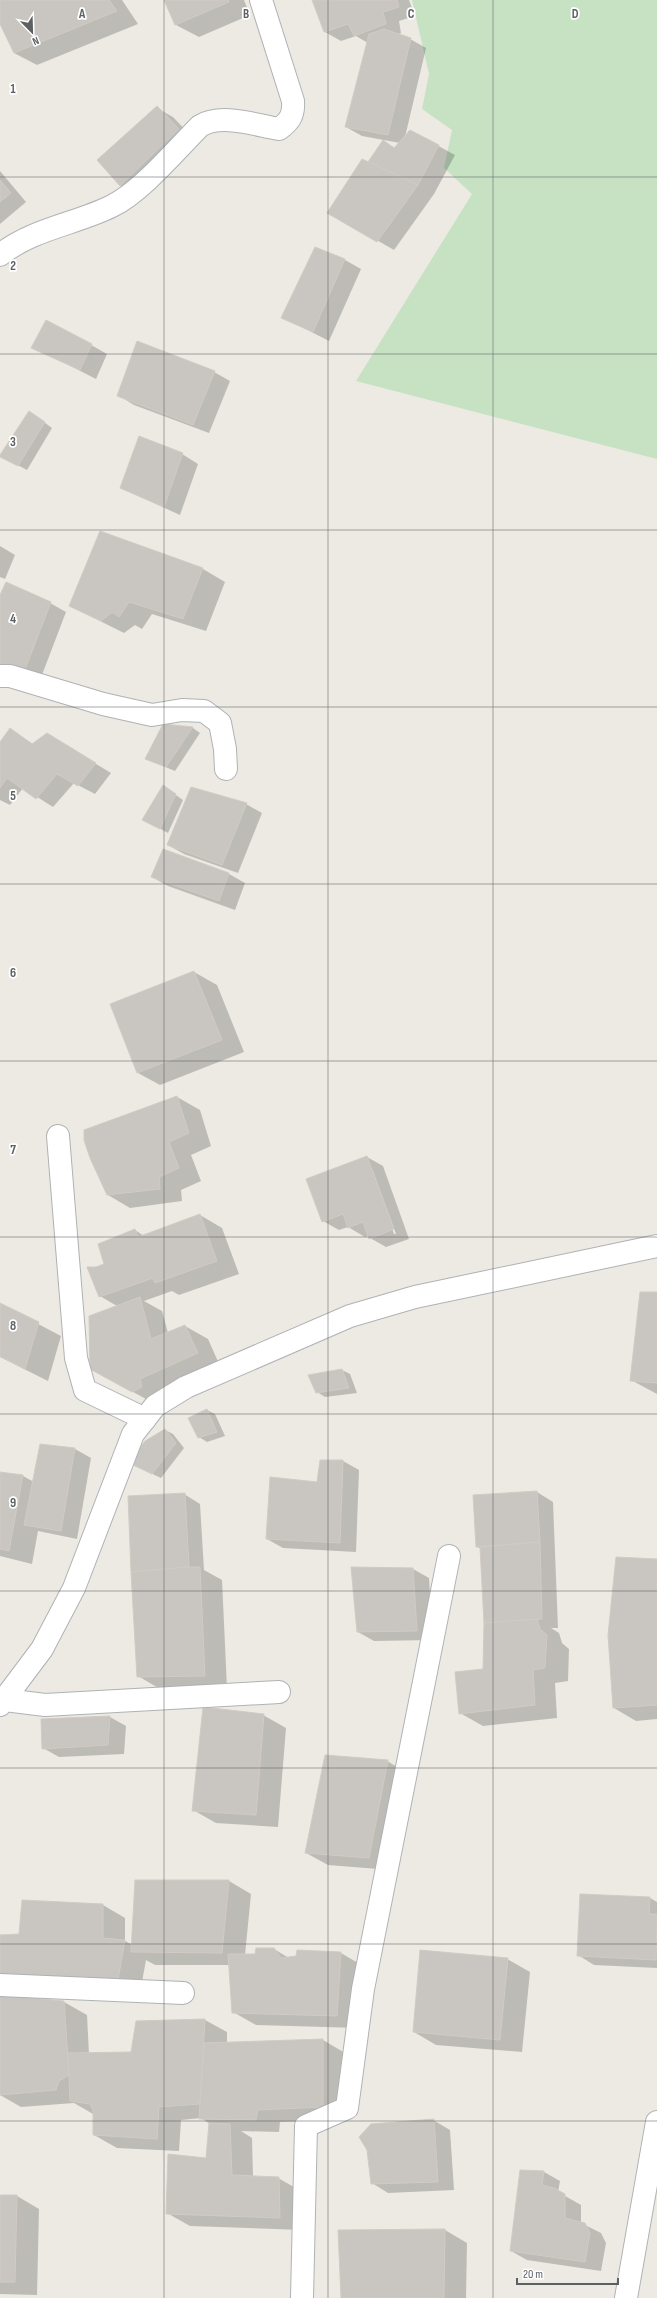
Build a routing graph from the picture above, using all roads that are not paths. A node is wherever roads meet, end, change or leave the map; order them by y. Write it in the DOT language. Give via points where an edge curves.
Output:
graph roads {
  1 [pos="261,0"];
  2 [pos="0,255"];
  3 [pos="0,676"];
  4 [pos="226,769"];
  5 [pos="58,1136"];
  6 [pos="657,1246"];
  7 [pos="145,1419"];
  8 [pos="450,1556"];
  9 [pos="279,1692"];
  10 [pos="2,1702"];
  11 [pos="0,1985"];
  12 [pos="182,1993"];
  13 [pos="657,2122"];
  14 [pos="302,2298"];
  15 [pos="626,2298"];
  1 -- 2 [label="street" via="293,101 293,112 288,122 279,129 209,120 113,206 43,232"];
  3 -- 4 [label="street" via="10,676 103,704 152,715 182,710 204,711 220,723"];
  5 -- 7 [label="street" via="76,1358 86,1390"];
  6 -- 7 [label="street" via="415,1297 350,1316 186,1387 155,1406"];
  7 -- 10 [label="street" via="133,1434 74,1588 42,1649"];
  8 -- 14 [label="street" via="363,1989 347,2108 306,2126"];
  9 -- 10 [label="street" via="45,1705"];
  11 -- 12 [label="street"];
  13 -- 15 [label="street"];
}
